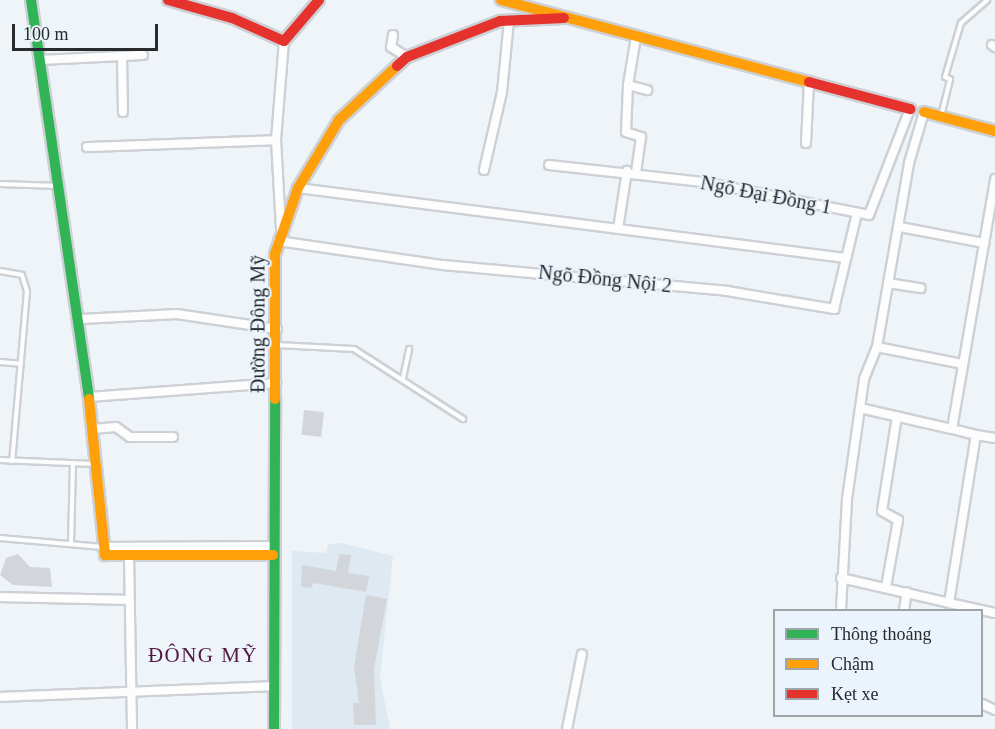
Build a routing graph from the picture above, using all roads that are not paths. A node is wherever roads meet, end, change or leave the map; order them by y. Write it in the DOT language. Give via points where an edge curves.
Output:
graph roads {
  1 [pos="31,0"];
  2 [pos="168,0"];
  3 [pos="319,0"];
  4 [pos="501,0"];
  5 [pos="987,0"];
  6 [pos="564,18"];
  7 [pos="509,21"];
  8 [pos="393,34"];
  9 [pos="636,37"];
  10 [pos="284,41"];
  11 [pos="143,55"];
  12 [pos="122,56"];
  13 [pos="407,57"];
  14 [pos="40,60"];
  15 [pos="809,82"];
  16 [pos="628,85"];
  17 [pos="647,90"];
  18 [pos="910,109"];
  19 [pos="123,112"];
  20 [pos="924,112"];
  21 [pos="941,117"];
  22 [pos="995,131"];
  23 [pos="276,140"];
  24 [pos="806,143"];
  25 [pos="87,147"];
  26 [pos="549,165"];
  27 [pos="484,170"];
  28 [pos="627,171"];
  29 [pos="636,172"];
  30 [pos="995,179"];
  31 [pos="0,184"];
  32 [pos="60,186"];
  33 [pos="298,188"];
  34 [pos="857,213"];
  35 [pos="900,227"];
  36 [pos="618,229"];
  37 [pos="280,235"];
  38 [pos="984,243"];
  39 [pos="846,258"];
  40 [pos="0,271"];
  41 [pos="888,284"];
  42 [pos="921,288"];
  43 [pos="81,318"];
  44 [pos="277,329"];
  45 [pos="277,345"];
  46 [pos="877,347"];
  47 [pos="409,349"];
  48 [pos="0,362"];
  49 [pos="21,364"];
  50 [pos="963,364"];
  51 [pos="402,378"];
  52 [pos="276,383"];
  53 [pos="89,397"];
  54 [pos="860,408"];
  55 [pos="897,416"];
  56 [pos="463,419"];
  57 [pos="92,429"];
  58 [pos="951,429"];
  59 [pos="976,435"];
  60 [pos="173,437"];
  61 [pos="995,438"];
  62 [pos="0,460"];
  63 [pos="12,461"];
  64 [pos="73,463"];
  65 [pos="95,464"];
  66 [pos="0,538"];
  67 [pos="71,544"];
  68 [pos="103,547"];
  69 [pos="273,551"];
  70 [pos="129,555"];
  71 [pos="842,578"];
  72 [pos="886,587"];
  73 [pos="908,592"];
  74 [pos="0,597"];
  75 [pos="128,600"];
  76 [pos="950,603"];
  77 [pos="958,608"];
  78 [pos="841,609"];
  79 [pos="904,609"];
  80 [pos="582,654"];
  81 [pos="273,686"];
  82 [pos="129,690"];
  83 [pos="0,697"];
  84 [pos="132,729"];
  85 [pos="274,729"];
  86 [pos="567,729"];
  1 -- 14 [label="street"];
  2 -- 10 [label="street" via="232,18"];
  3 -- 10 [label="street"];
  4 -- 6 [label="street"];
  5 -- 21 [label="lane" via="961,23 945,77 950,79"];
  6 -- 7 [label="street, Đường Đông Mỹ"];
  6 -- 9 [label="street"];
  7 -- 13 [label="street, Đường Đông Mỹ"];
  7 -- 27 [label="street" via="502,92"];
  8 -- 13 [label="street" via="391,47"];
  9 -- 15 [label="street"];
  9 -- 16 [label="street"];
  10 -- 23 [label="street"];
  11 -- 12 [label="street"];
  12 -- 14 [label="street"];
  12 -- 19 [label="street"];
  13 -- 33 [label="street, Đường Đông Mỹ" via="339,120"];
  14 -- 32 [label="street"];
  15 -- 18 [label="street"];
  15 -- 24 [label="street"];
  16 -- 17 [label="street"];
  16 -- 29 [label="street" via="626,132 641,137"];
  18 -- 34 [label="street, Ngõ Đại Đồng 1" via="869,215"];
  20 -- 21 [label="street"];
  20 -- 35 [label="street" via="909,163"];
  21 -- 22 [label="street"];
  23 -- 25 [label="street"];
  23 -- 37 [label="street"];
  26 -- 28 [label="street, Ngõ Đại Đồng 1"];
  28 -- 29 [label="street, Ngõ Đại Đồng 1"];
  28 -- 36 [label="street"];
  29 -- 34 [label="street, Ngõ Đại Đồng 1"];
  30 -- 38 [label="street"];
  31 -- 32 [label="lane"];
  32 -- 43 [label="street"];
  33 -- 36 [label="street"];
  33 -- 37 [label="street, Đường Đông Mỹ"];
  34 -- 39 [label="street, Ngõ Đồng Nội 2"];
  35 -- 38 [label="street"];
  35 -- 41 [label="street"];
  36 -- 39 [label="street"];
  37 -- 39 [label="street, Ngõ Đồng Nội 2" via="443,265 727,291 834,309"];
  37 -- 44 [label="street, Đường Đông Mỹ"];
  38 -- 50 [label="street"];
  40 -- 49 [label="lane" via="25,279"];
  41 -- 42 [label="street"];
  41 -- 46 [label="street"];
  43 -- 44 [label="street" via="177,314"];
  43 -- 53 [label="street"];
  44 -- 45 [label="street, Đường Đông Mỹ"];
  45 -- 51 [label="lane" via="354,349"];
  45 -- 52 [label="street, Đường Đông Mỹ"];
  46 -- 50 [label="street"];
  46 -- 54 [label="street" via="867,366"];
  47 -- 51 [label="lane"];
  48 -- 49 [label="lane"];
  49 -- 63 [label="lane"];
  50 -- 58 [label="street"];
  51 -- 56 [label="lane"];
  52 -- 53 [label="street"];
  52 -- 69 [label="street, Đường Đông Mỹ"];
  53 -- 57 [label="street"];
  54 -- 55 [label="street"];
  54 -- 71 [label="street"];
  55 -- 58 [label="street"];
  55 -- 72 [label="street" via="882,511 898,520"];
  57 -- 60 [label="street" via="116,426 130,437"];
  57 -- 65 [label="street"];
  58 -- 59 [label="street"];
  59 -- 61 [label="street"];
  59 -- 76 [label="street"];
  62 -- 63 [label="lane"];
  63 -- 64 [label="lane"];
  64 -- 65 [label="lane"];
  64 -- 67 [label="lane"];
  65 -- 68 [label="street"];
  66 -- 67 [label="lane"];
  67 -- 68 [label="lane"];
  68 -- 69 [label="street"];
  68 -- 70 [label="street" via="105,555"];
  69 -- 70 [label="street"];
  69 -- 81 [label="street, Đường Đông Mỹ"];
  70 -- 75 [label="street"];
  71 -- 72 [label="street"];
  71 -- 78 [label="street"];
  72 -- 73 [label="street"];
  73 -- 76 [label="street"];
  73 -- 79 [label="street"];
  74 -- 75 [label="street"];
  75 -- 82 [label="street"];
  76 -- 77 [label="street"];
  80 -- 86 [label="street"];
  81 -- 82 [label="street"];
  81 -- 85 [label="street, Đường Đông Mỹ"];
  82 -- 83 [label="street"];
  82 -- 84 [label="street"];
}
